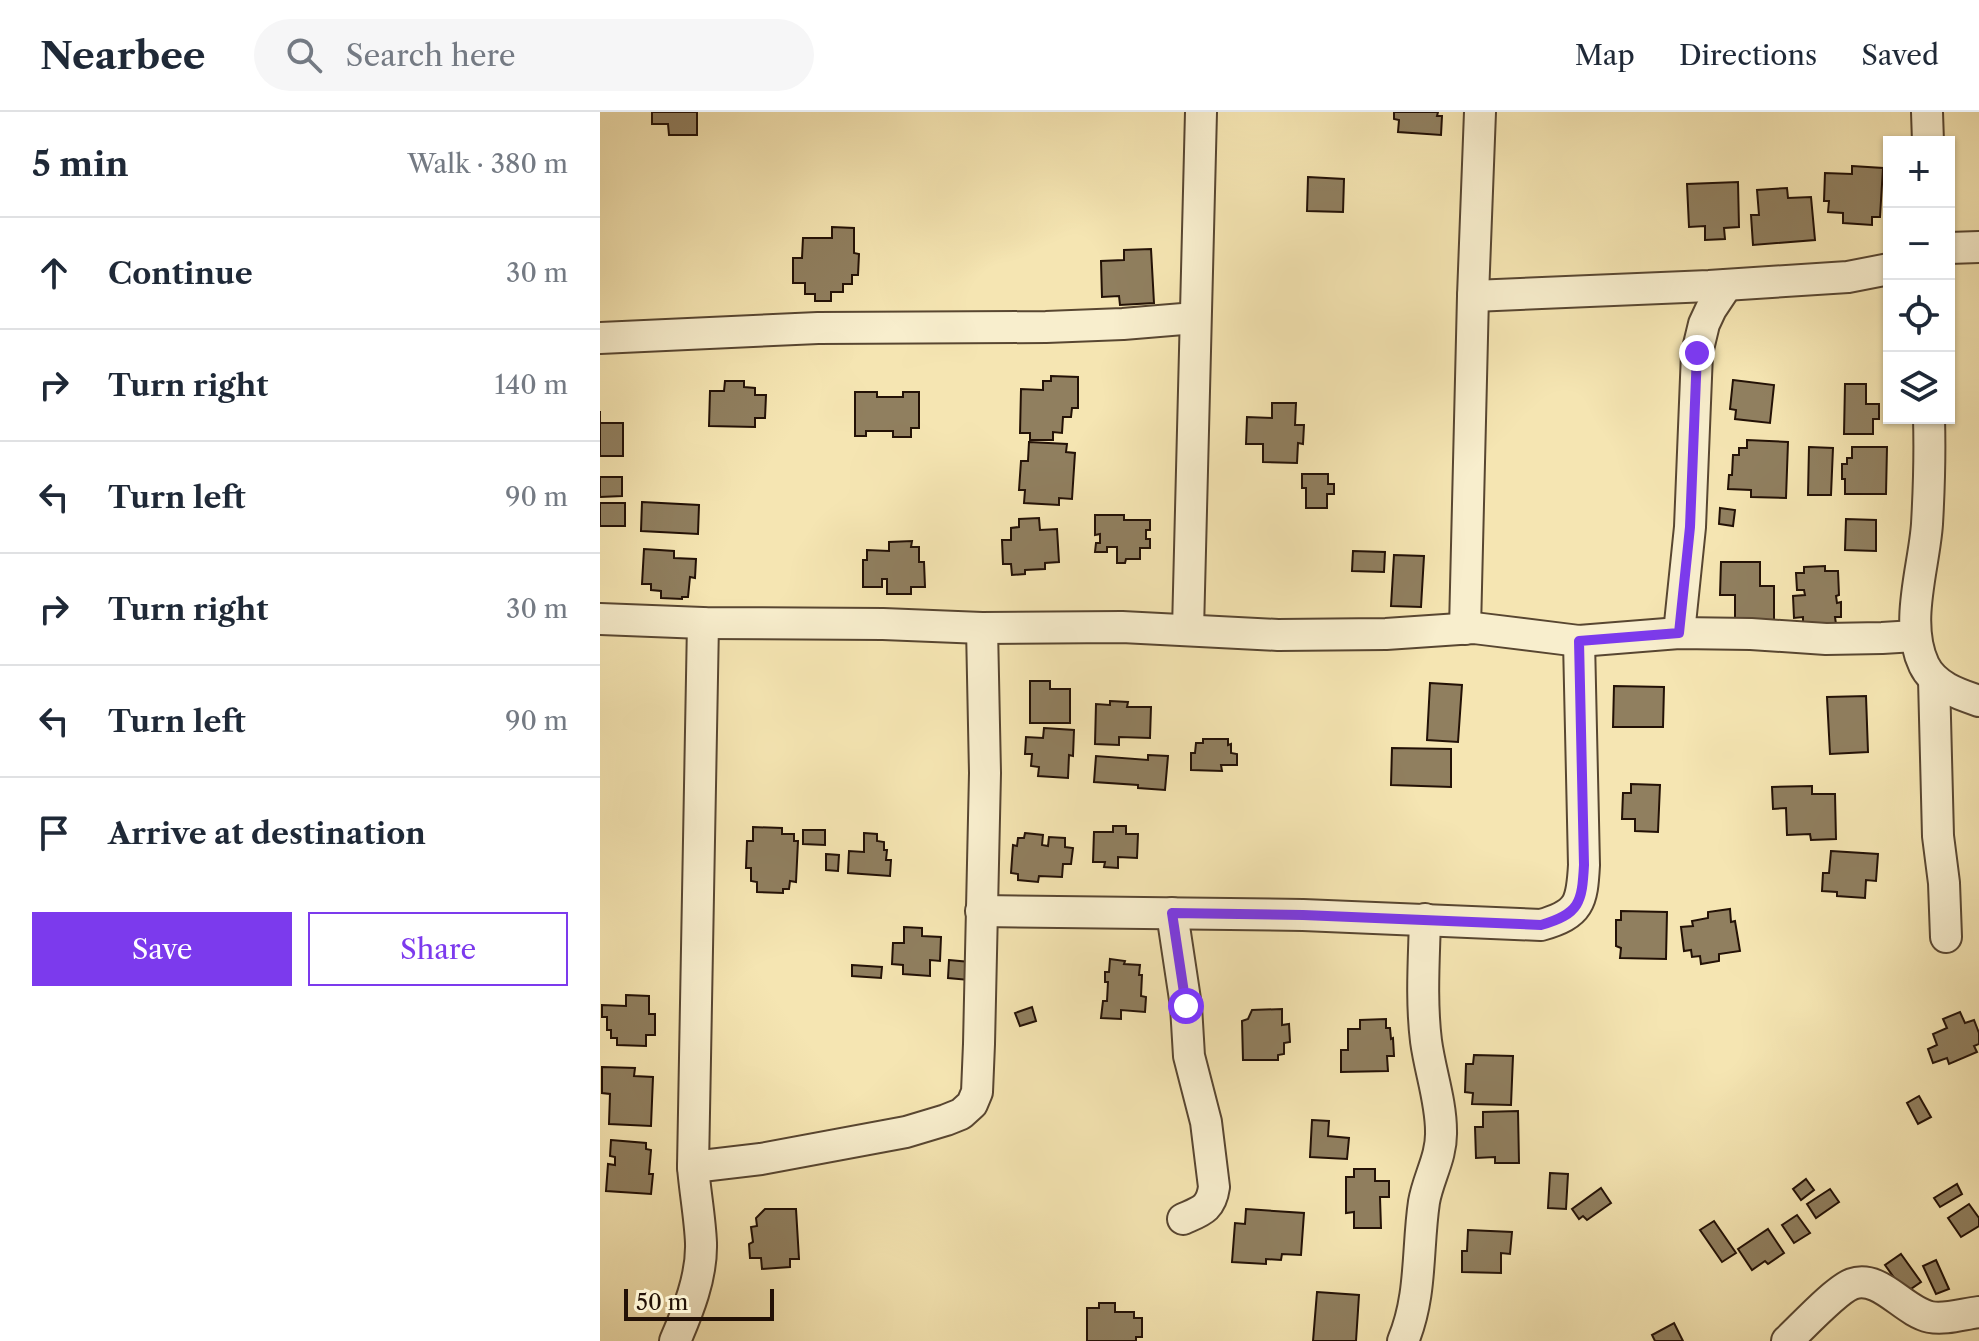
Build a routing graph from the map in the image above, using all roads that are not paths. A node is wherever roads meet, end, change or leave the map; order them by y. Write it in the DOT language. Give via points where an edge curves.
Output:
graph roads {
  1 [pos="1201,112"];
  2 [pos="1480,112"];
  3 [pos="1927,112"];
  4 [pos="1928,136"];
  5 [pos="1979,247"];
  6 [pos="1955,248"];
  7 [pos="1883,270"];
  8 [pos="1727,285"];
  9 [pos="1473,296"];
  10 [pos="1195,318"];
  11 [pos="600,338"];
  12 [pos="1929,424"];
  13 [pos="600,619"];
  14 [pos="703,623"];
  15 [pos="982,628"];
  16 [pos="1465,629"];
  17 [pos="1188,630"];
  18 [pos="1679,633"];
  19 [pos="1915,636"];
  20 [pos="1579,641"];
  21 [pos="1934,679"];
  22 [pos="1979,701"];
  23 [pos="981,911"];
  24 [pos="1172,913"];
  25 [pos="1425,919"];
  26 [pos="1946,937"];
  27 [pos="693,1167"];
  28 [pos="1183,1219"];
  29 [pos="1979,1312"];
  30 [pos="675,1341"];
  31 [pos="1403,1341"];
  32 [pos="1787,1341"];
  1 -- 10 [label="street"];
  2 -- 9 [label="street"];
  3 -- 4 [label="street"];
  5 -- 6 [label="street"];
  7 -- 8 [label="street"];
  8 -- 9 [label="street"];
  8 -- 18 [label="street" via="1704,324 1697,353 1690,527"];
  9 -- 16 [label="street"];
  10 -- 11 [label="street"];
  10 -- 17 [label="street"];
  12 -- 19 [label="street" via="1927,524"];
  13 -- 14 [label="street"];
  14 -- 15 [label="street"];
  14 -- 27 [label="street"];
  15 -- 17 [label="street"];
  15 -- 23 [label="street"];
  16 -- 17 [label="street" via="1331,635"];
  16 -- 20 [label="street"];
  18 -- 19 [label="street" via="1839,640"];
  18 -- 20 [label="street"];
  19 -- 21 [label="street"];
  20 -- 25 [label="street" via="1584,865 1582,894 1574,909 1541,925"];
  21 -- 22 [label="street"];
  21 -- 26 [label="street"];
  23 -- 24 [label="street"];
  23 -- 27 [label="street" via="977,1092 961,1114 906,1132"];
  24 -- 25 [label="street"];
  24 -- 28 [label="street" via="1189,1056 1206,1122 1214,1187 1208,1206"];
  25 -- 31 [label="street" via="1425,1029 1441,1142 1425,1199 1416,1296"];
  27 -- 30 [label="street" via="701,1245 689,1309"];
  29 -- 32 [label="street" via="1929,1316 1876,1284 1854,1283"];
}
